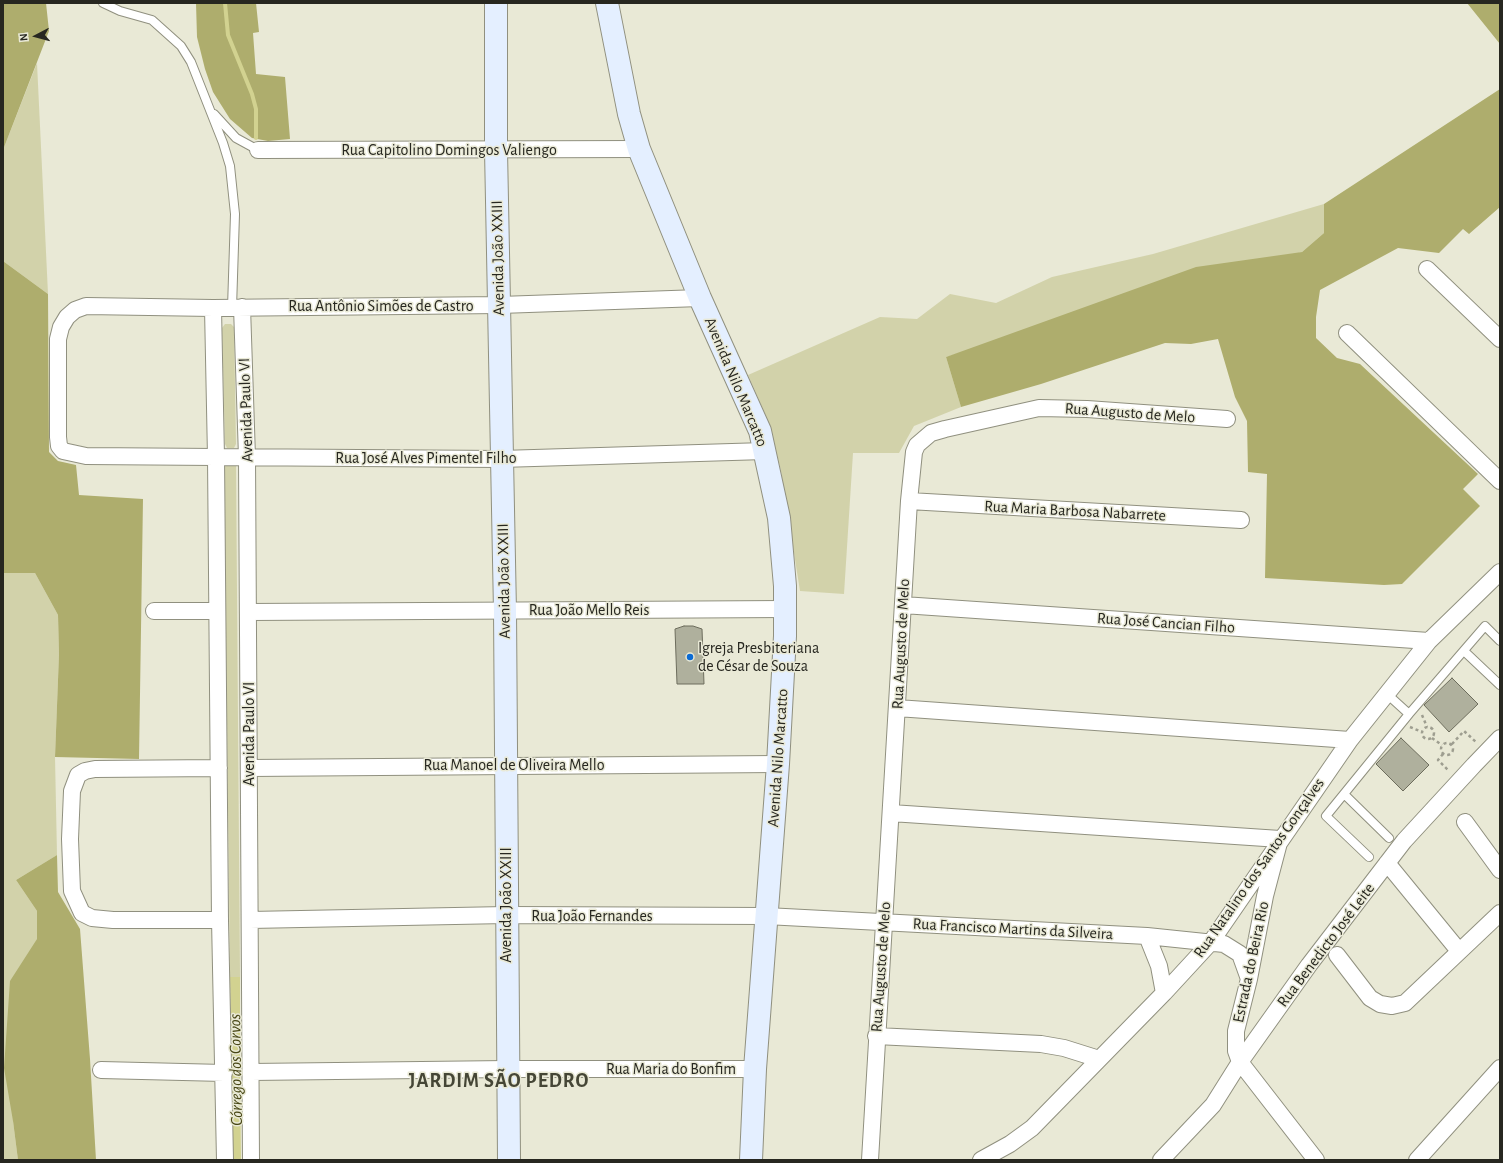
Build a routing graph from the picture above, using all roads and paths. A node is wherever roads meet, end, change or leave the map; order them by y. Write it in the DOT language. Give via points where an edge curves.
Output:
graph roads {
  1 [pos="103,3"];
  2 [pos="496,3"];
  3 [pos="607,3"];
  4 [pos="211,111"];
  5 [pos="639,149"];
  6 [pos="258,150"];
  7 [pos="496,150"];
  8 [pos="1427,269"];
  9 [pos="700,298"];
  10 [pos="500,305"];
  11 [pos="86,306"];
  12 [pos="237,307"];
  13 [pos="213,308"];
  14 [pos="1347,333"];
  15 [pos="1500,339"];
  16 [pos="1227,419"];
  17 [pos="765,451"];
  18 [pos="216,457"];
  19 [pos="247,457"];
  20 [pos="501,459"];
  21 [pos="1500,481"];
  22 [pos="909,501"];
  23 [pos="1241,520"];
  24 [pos="1500,572"];
  25 [pos="903,605"];
  26 [pos="785,609"];
  27 [pos="154,611"];
  28 [pos="217,611"];
  29 [pos="505,611"];
  30 [pos="249,612"];
  31 [pos="1429,641"];
  32 [pos="1500,641"];
  33 [pos="1464,651"];
  34 [pos="1500,685"];
  35 [pos="1387,694"];
  36 [pos="897,708"];
  37 [pos="1409,714"];
  38 [pos="1432,738"];
  39 [pos="1500,738"];
  40 [pos="1350,740"];
  41 [pos="1476,743"];
  42 [pos="1452,744"];
  43 [pos="1442,745"];
  44 [pos="1443,754"];
  45 [pos="506,764"];
  46 [pos="778,764"];
  47 [pos="1455,766"];
  48 [pos="219,768"];
  49 [pos="249,768"];
  50 [pos="1344,794"];
  51 [pos="892,813"];
  52 [pos="1465,822"];
  53 [pos="1389,838"];
  54 [pos="1280,840"];
  55 [pos="1369,857"];
  56 [pos="1387,864"];
  57 [pos="1500,870"];
  58 [pos="1500,913"];
  59 [pos="506,915"];
  60 [pos="766,916"];
  61 [pos="220,920"];
  62 [pos="250,920"];
  63 [pos="885,922"];
  64 [pos="1147,936"];
  65 [pos="1211,942"];
  66 [pos="1255,945"];
  67 [pos="1459,951"];
  68 [pos="1240,954"];
  69 [pos="1337,955"];
  70 [pos="1249,979"];
  71 [pos="1164,993"];
  72 [pos="876,1036"];
  73 [pos="1099,1059"];
  74 [pos="1240,1062"];
  75 [pos="1500,1068"];
  76 [pos="507,1069"];
  77 [pos="755,1069"];
  78 [pos="101,1070"];
  79 [pos="251,1072"];
  80 [pos="224,1073"];
  81 [pos="225,1160"];
  82 [pos="251,1160"];
  83 [pos="509,1160"];
  84 [pos="751,1160"];
  85 [pos="870,1160"];
  86 [pos="980,1160"];
  87 [pos="1161,1160"];
  88 [pos="1316,1160"];
  89 [pos="1417,1160"];
  1 -- 4 [label="lane" via="152,20 166,30 191,62"];
  2 -- 7 [label="street, Avenida João XXIII"];
  3 -- 5 [label="street, Avenida Nilo Marcatto" via="629,114"];
  4 -- 6 [label="lane" via="236,138"];
  4 -- 12 [label="lane" via="230,166 236,237"];
  5 -- 7 [label="street, Rua Capitolino Domingos Valiengo"];
  5 -- 9 [label="street, Avenida Nilo Marcatto"];
  6 -- 7 [label="street, Rua Capitolino Domingos Valiengo"];
  7 -- 10 [label="street, Avenida João XXIII"];
  8 -- 15 [label="street"];
  9 -- 10 [label="street, Rua Antônio Simões de Castro"];
  9 -- 17 [label="street, Avenida Nilo Marcatto" via="760,431"];
  10 -- 12 [label="street, Rua Antônio Simões de Castro"];
  10 -- 20 [label="street, Avenida João XXIII"];
  11 -- 13 [label="street, Rua Antônio Simões de Castro"];
  11 -- 18 [label="street, Rua José Alves Pimentel Filho" via="71,313 61,327 58,339 57,405 59,446 63,451 86,456"];
  12 -- 13 [label="street, Rua Antônio Simões de Castro"];
  12 -- 19 [label="street, Avenida Paulo VI"];
  13 -- 18 [label="street, Avenida Paulo VI"];
  14 -- 21 [label="street"];
  16 -- 22 [label="street, Rua Augusto de Melo" via="1039,408 945,429 932,433 917,444"];
  17 -- 20 [label="street, Rua José Alves Pimentel Filho"];
  17 -- 26 [label="street, Avenida Nilo Marcatto" via="779,518"];
  18 -- 19 [label="street, Rua José Alves Pimentel Filho"];
  18 -- 28 [label="street, Avenida Paulo VI"];
  19 -- 20 [label="street, Rua José Alves Pimentel Filho"];
  19 -- 30 [label="street, Avenida Paulo VI"];
  20 -- 29 [label="street, Avenida João XXIII"];
  22 -- 23 [label="street, Rua Maria Barbosa Nabarrete"];
  22 -- 25 [label="street, Rua Augusto de Melo"];
  24 -- 31 [label="street, Rua Natalino dos Santos Gonçalves"];
  25 -- 31 [label="street, Rua José Cancian Filho"];
  25 -- 36 [label="street, Rua Augusto de Melo"];
  26 -- 29 [label="street, Rua João Mello Reis"];
  26 -- 46 [label="street, Avenida Nilo Marcatto"];
  27 -- 28 [label="street"];
  28 -- 48 [label="street, Avenida Paulo VI"];
  29 -- 30 [label="street, Rua João Mello Reis"];
  29 -- 45 [label="street, Avenida João XXIII"];
  30 -- 49 [label="street, Avenida Paulo VI"];
  31 -- 35 [label="street, Rua Natalino dos Santos Gonçalves"];
  32 -- 33 [label="lane" via="1485,626"];
  33 -- 34 [label="lane"];
  33 -- 37 [label="lane"];
  35 -- 37 [label="lane"];
  35 -- 40 [label="street, Rua Natalino dos Santos Gonçalves"];
  36 -- 40 [label="street"];
  36 -- 51 [label="street, Rua Augusto de Melo"];
  37 -- 50 [label="lane"];
  38 -- 38 [label="path" via="1433,729 1424,729 1424,738"];
  38 -- 43 [label="path"];
  39 -- 56 [label="street, Rua Benedicto José Leite" via="1434,808"];
  40 -- 54 [label="street, Rua Natalino dos Santos Gonçalves"];
  41 -- 42 [label="path" via="1464,730"];
  42 -- 43 [label="path"];
  42 -- 44 [label="path" via="1452,754"];
  43 -- 44 [label="path"];
  44 -- 47 [label="path" via="1438,760 1449,772"];
  45 -- 46 [label="street, Rua Manoel de Oliveira Mello"];
  45 -- 49 [label="street, Rua Manoel de Oliveira Mello"];
  45 -- 59 [label="street, Avenida João XXIII"];
  46 -- 60 [label="street, Avenida Nilo Marcatto"];
  48 -- 61 [label="street, Avenida Paulo VI"];
  48 -- 61 [label="street" via="95,769 78,775 72,791 70,839 71,885 82,913 92,918 113,920"];
  49 -- 62 [label="street, Avenida Paulo VI"];
  50 -- 53 [label="lane"];
  50 -- 55 [label="lane" via="1326,816"];
  51 -- 54 [label="street"];
  51 -- 63 [label="street, Rua Augusto de Melo"];
  52 -- 57 [label="street"];
  54 -- 65 [label="street, Rua Natalino dos Santos Gonçalves"];
  54 -- 66 [label="street, Estrada do Beira Rio"];
  56 -- 67 [label="street"];
  56 -- 74 [label="street, Rua Benedicto José Leite" via="1309,965"];
  58 -- 67 [label="street"];
  59 -- 60 [label="street, Rua João Fernandes"];
  59 -- 62 [label="street, Rua João Fernandes"];
  59 -- 76 [label="street, Avenida João XXIII"];
  60 -- 63 [label="street, Rua Francisco Martins da Silveira"];
  60 -- 77 [label="street, Avenida Nilo Marcatto"];
  61 -- 80 [label="street, Avenida Paulo VI"];
  62 -- 79 [label="street, Avenida Paulo VI"];
  63 -- 64 [label="street, Rua Francisco Martins da Silveira"];
  63 -- 72 [label="street, Rua Augusto de Melo"];
  64 -- 65 [label="street, Rua Francisco Martins da Silveira"];
  64 -- 71 [label="street" via="1159,966"];
  65 -- 68 [label="street, Rua Francisco Martins da Silveira" via="1224,944"];
  65 -- 71 [label="street, Rua Natalino dos Santos Gonçalves"];
  66 -- 68 [label="street"];
  66 -- 70 [label="street, Estrada do Beira Rio"];
  67 -- 69 [label="street" via="1405,1003 1392,1006 1380,1004 1370,998"];
  68 -- 70 [label="street"];
  70 -- 74 [label="street, Estrada do Beira Rio" via="1236,1031 1236,1051"];
  71 -- 73 [label="street, Rua Natalino dos Santos Gonçalves"];
  72 -- 73 [label="street" via="1040,1044 1064,1048"];
  72 -- 85 [label="street, Rua Augusto de Melo"];
  73 -- 86 [label="street, Rua Natalino dos Santos Gonçalves" via="1032,1128 1010,1144"];
  74 -- 87 [label="street, Rua Benedicto José Leite" via="1213,1105"];
  74 -- 88 [label="street"];
  75 -- 89 [label="street"];
  76 -- 77 [label="street, Rua Maria do Bonfim"];
  76 -- 79 [label="street, Rua Maria do Bonfim"];
  76 -- 83 [label="street, Avenida João XXIII"];
  77 -- 84 [label="street, Avenida Nilo Marcatto"];
  78 -- 80 [label="street"];
  79 -- 82 [label="street, Avenida Paulo VI"];
  80 -- 81 [label="street, Avenida Paulo VI"];
}
